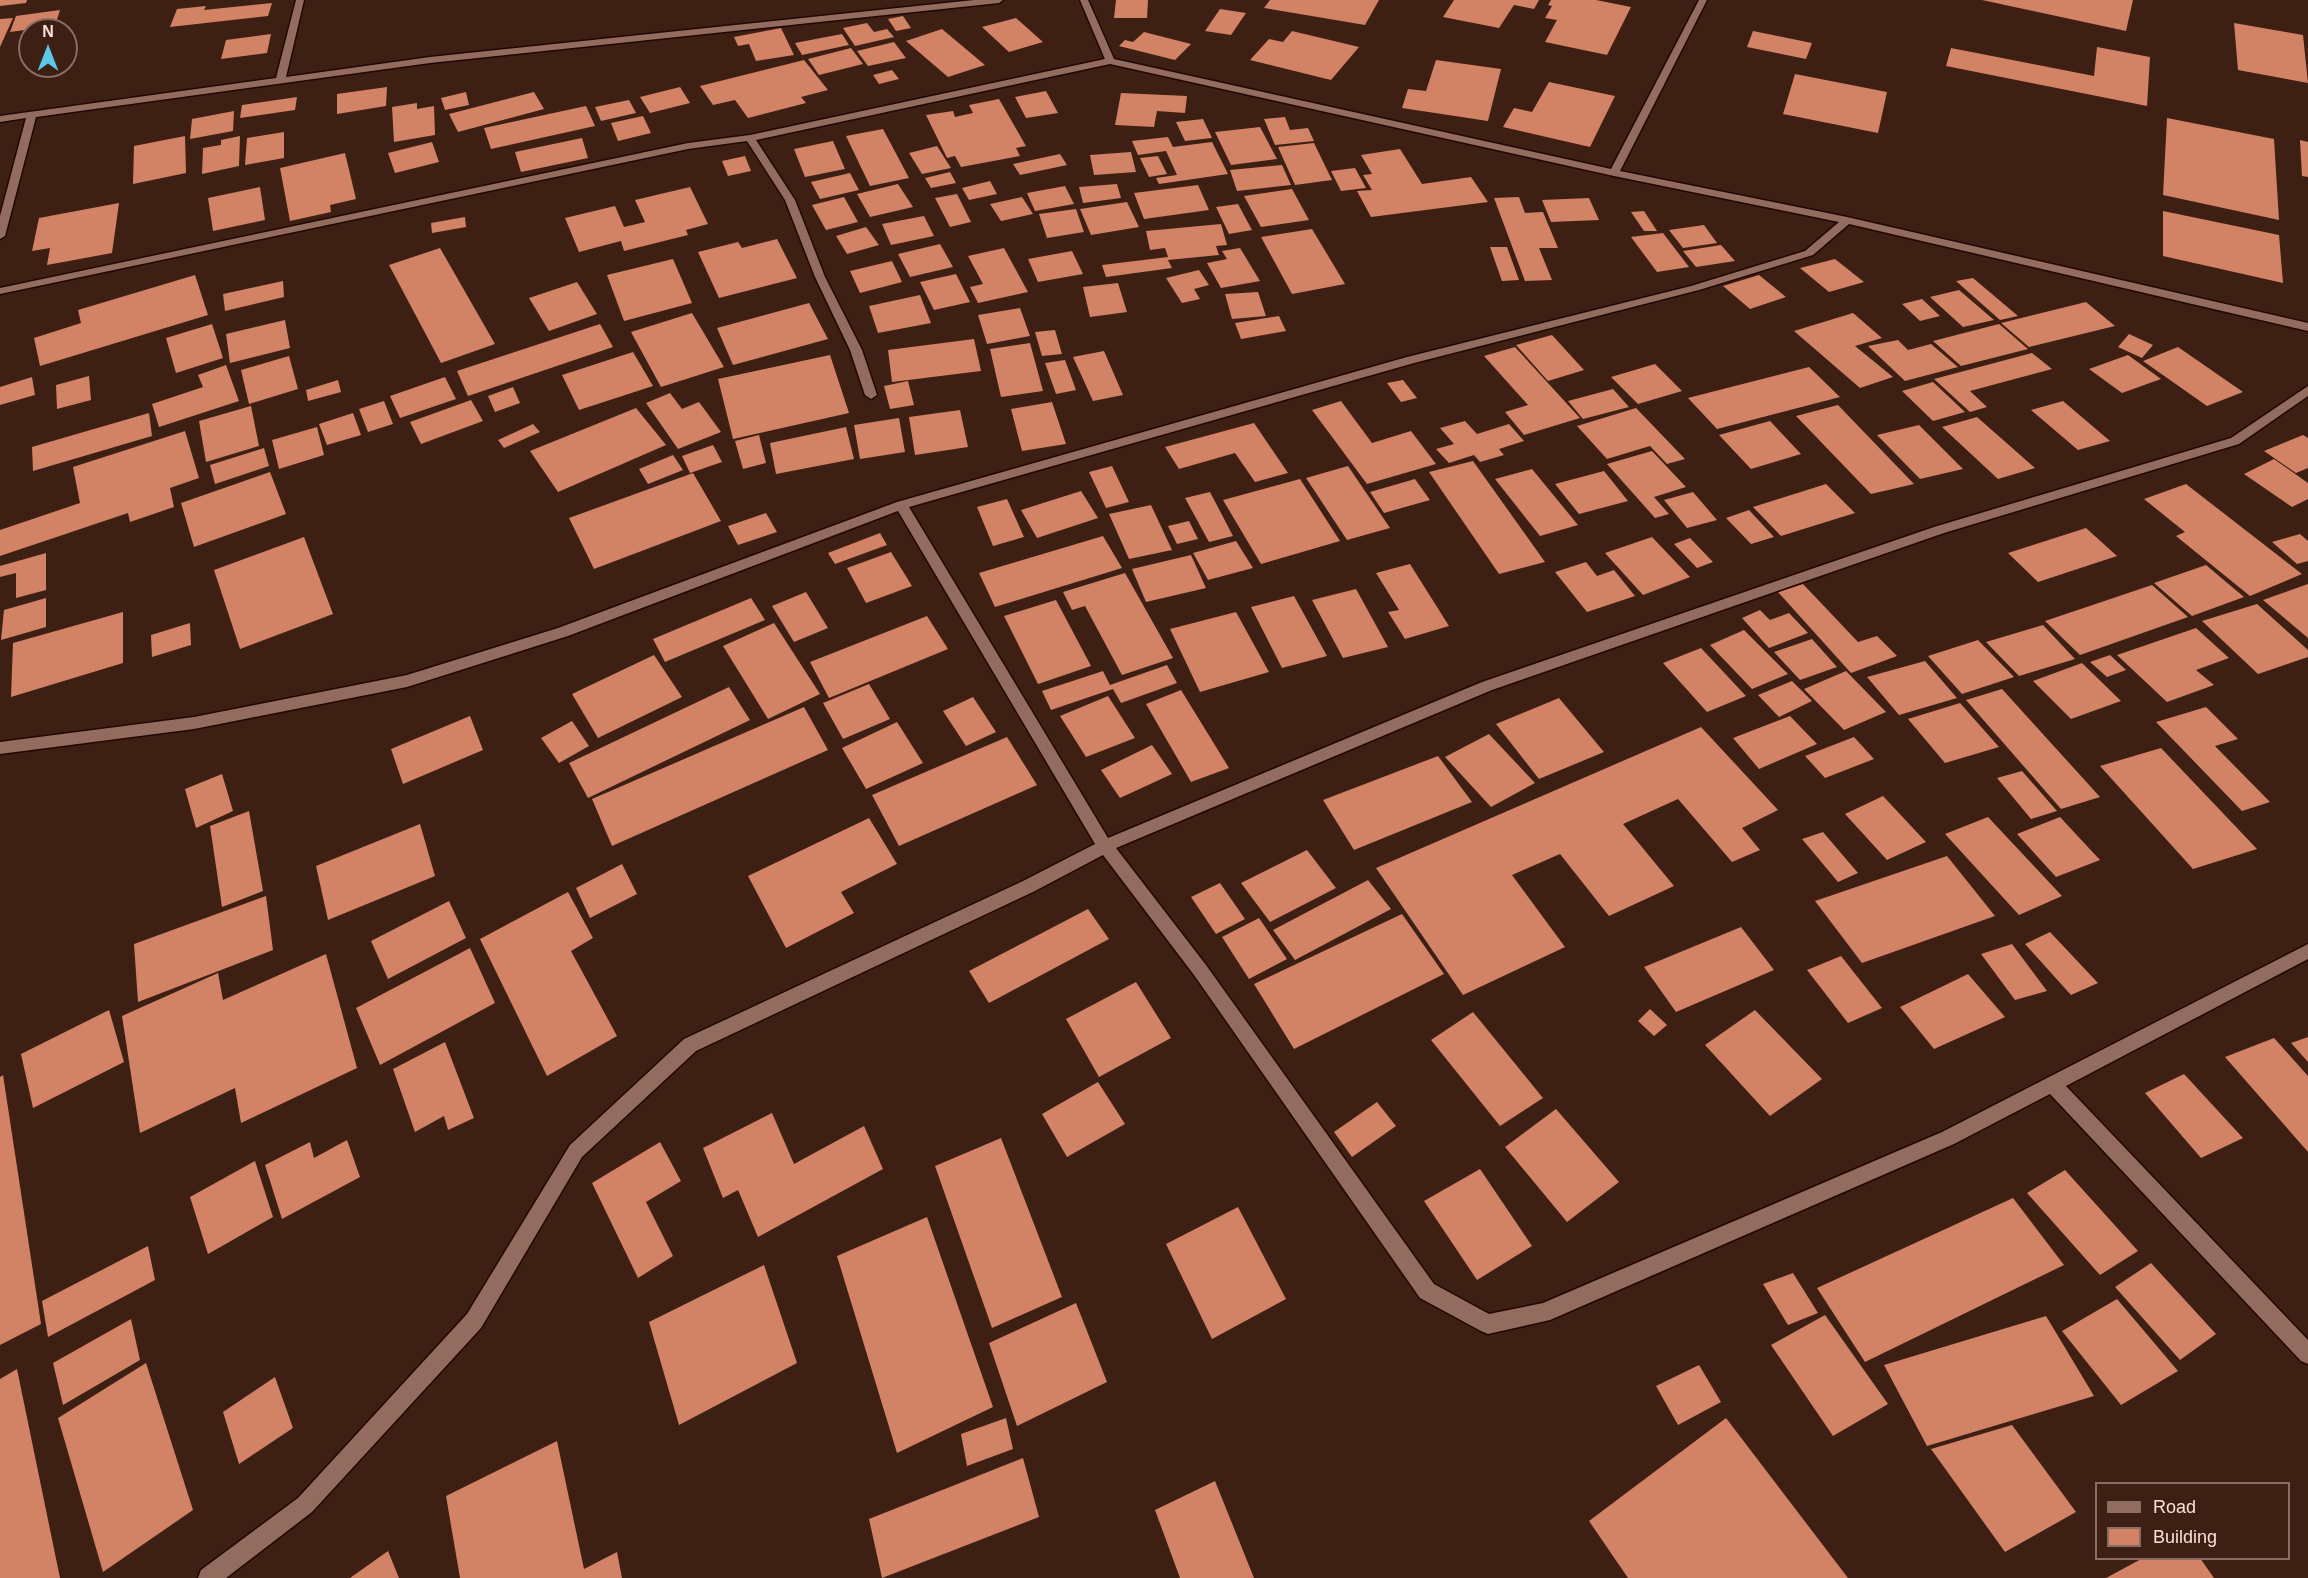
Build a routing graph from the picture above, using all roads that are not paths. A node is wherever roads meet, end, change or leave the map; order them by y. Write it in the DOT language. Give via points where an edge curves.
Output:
graph roads {
  1 [pos="300,0"];
  2 [pos="999,0"];
  3 [pos="1084,0"];
  4 [pos="1703,0"];
  5 [pos="1110,61"];
  6 [pos="280,81"];
  7 [pos="32,116"];
  8 [pos="0,119"];
  9 [pos="750,138"];
  10 [pos="1614,173"];
  11 [pos="1847,220"];
  12 [pos="0,236"];
  13 [pos="0,291"];
  14 [pos="2308,327"];
  15 [pos="2308,390"];
  16 [pos="871,395"];
  17 [pos="901,505"];
  18 [pos="0,748"];
  19 [pos="1105,846"];
  20 [pos="2308,951"];
  21 [pos="2051,1083"];
  22 [pos="2308,1354"];
  23 [pos="209,1578"];
  1 -- 6 [label="street"];
  2 -- 6 [label="street" via="430,60"];
  3 -- 5 [label="street"];
  4 -- 10 [label="street"];
  5 -- 9 [label="street"];
  5 -- 10 [label="street"];
  6 -- 7 [label="street"];
  7 -- 8 [label="street"];
  7 -- 12 [label="street"];
  9 -- 13 [label="street" via="688,146"];
  9 -- 16 [label="street" via="790,200 820,277 856,350"];
  10 -- 11 [label="street"];
  11 -- 14 [label="street"];
  11 -- 17 [label="street" via="1809,253 1695,288 1411,360"];
  15 -- 19 [label="street" via="2235,441 1939,530 1488,686"];
  17 -- 18 [label="street" via="563,633 407,681 194,723"];
  17 -- 19 [label="street"];
  19 -- 21 [label="street" via="1200,970 1427,1291 1488,1324 1543,1313 1948,1138"];
  19 -- 23 [label="street" via="1029,886 690,1045 576,1151 474,1321 305,1505"];
  20 -- 21 [label="street"];
  21 -- 22 [label="street"];
}
